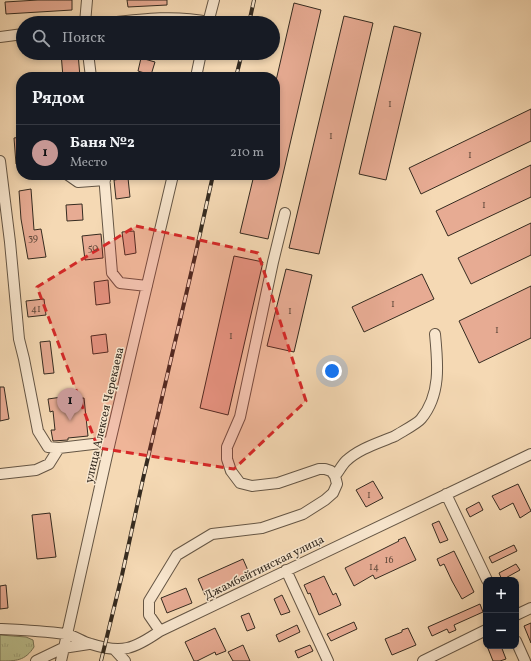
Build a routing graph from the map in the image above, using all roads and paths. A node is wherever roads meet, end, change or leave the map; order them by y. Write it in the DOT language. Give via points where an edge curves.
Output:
graph roads {
  1 [pos="87,0"];
  2 [pos="214,0"];
  3 [pos="86,16"];
  4 [pos="210,16"];
  5 [pos="16,35"];
  6 [pos="0,37"];
  7 [pos="89,60"];
  8 [pos="200,60"];
  9 [pos="90,72"];
  10 [pos="197,72"];
  11 [pos="0,161"];
  12 [pos="75,180"];
  13 [pos="89,180"];
  14 [pos="105,180"];
  15 [pos="172,180"];
  16 [pos="1,182"];
  17 [pos="285,213"];
  18 [pos="5,243"];
  19 [pos="148,286"];
  20 [pos="435,334"];
  21 [pos="110,442"];
  22 [pos="59,448"];
  23 [pos="531,454"];
  24 [pos="0,474"];
  25 [pos="335,476"];
  26 [pos="446,494"];
  27 [pos="286,570"];
  28 [pos="486,577"];
  29 [pos="531,608"];
  30 [pos="519,614"];
  31 [pos="0,629"];
  32 [pos="160,631"];
  33 [pos="483,632"];
  34 [pos="67,634"];
  35 [pos="90,644"];
  36 [pos="63,648"];
  37 [pos="519,648"];
  38 [pos="114,649"];
  39 [pos="36,661"];
  40 [pos="61,661"];
  41 [pos="125,661"];
  42 [pos="328,661"];
  43 [pos="424,661"];
  44 [pos="525,661"];
  1 -- 3 [label="street"];
  2 -- 4 [label="street"];
  5 -- 6 [label="street"];
  7 -- 9 [label="street"];
  8 -- 10 [label="street"];
  11 -- 16 [label="street"];
  12 -- 13 [label="street"];
  14 -- 19 [label="street" via="112,273 120,283"];
  15 -- 19 [label="street, улица Алексея Черекаева"];
  16 -- 18 [label="street"];
  17 -- 25 [label="street" via="240,417 227,447 227,459 231,471 240,483 252,486 278,483 319,469 331,471"];
  18 -- 22 [label="street" via="19,339 38,431 48,447"];
  19 -- 21 [label="street, улица Алексея Черекаева"];
  20 -- 25 [label="street" via="436,386 432,402 420,420 395,436 368,446 346,460"];
  21 -- 22 [label="street"];
  21 -- 34 [label="street, улица Алексея Черекаева"];
  22 -- 24 [label="street" via="49,464 36,470"];
  23 -- 26 [label="street, Джамбейтинская улица"];
  25 -- 32 [label="street" via="337,484 333,493 303,514 262,528 212,534 177,555 149,601 149,615"];
  26 -- 27 [label="street, Джамбейтинская улица"];
  26 -- 28 [label="street"];
  27 -- 32 [label="street, Джамбейтинская улица"];
  27 -- 42 [label="street"];
  29 -- 30 [label="street"];
  31 -- 34 [label="street, Джамбейтинская улица"];
  32 -- 38 [label="street, Джамбейтинская улица" via="130,648"];
  33 -- 43 [label="street"];
  34 -- 35 [label="street, Джамбейтинская улица"];
  34 -- 36 [label="street, улица Алексея Черекаева"];
  35 -- 36 [label="street"];
  35 -- 38 [label="street, Джамбейтинская улица"];
  36 -- 39 [label="street"];
  36 -- 40 [label="street, улица Алексея Черекаева"];
  37 -- 44 [label="street"];
  38 -- 41 [label="street"];
}
